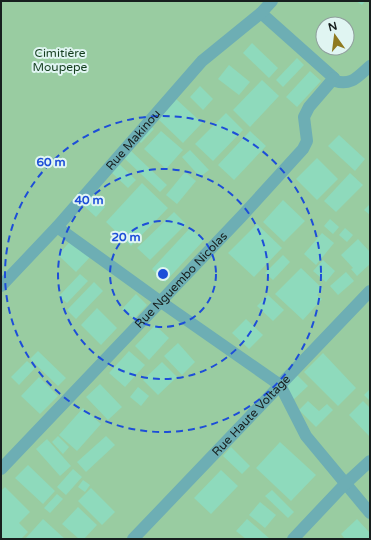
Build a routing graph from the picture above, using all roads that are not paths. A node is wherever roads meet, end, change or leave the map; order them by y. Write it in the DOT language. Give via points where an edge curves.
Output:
graph roads {
  1 [pos="272,1"];
  2 [pos="261,13"];
  3 [pos="370,66"];
  4 [pos="334,78"];
  5 [pos="57,227"];
  6 [pos="1,286"];
  7 [pos="370,291"];
  8 [pos="161,302"];
  9 [pos="280,385"];
  10 [pos="370,460"];
  11 [pos="1,469"];
  12 [pos="345,484"];
  13 [pos="370,513"];
  14 [pos="133,539"];
  15 [pos="293,539"];
  1 -- 2 [label="street, Rue Makinou"];
  2 -- 4 [label="street"];
  2 -- 5 [label="street, Rue Makinou" via="202,62"];
  3 -- 4 [label="street" via="349,82 334,81"];
  4 -- 8 [label="street, Rue Nguembo Nicolas" via="309,107 304,117 307,141 304,149"];
  5 -- 6 [label="street, Rue Makinou"];
  5 -- 8 [label="street"];
  7 -- 9 [label="street, Rue Haute Voltage"];
  8 -- 9 [label="street"];
  8 -- 11 [label="street, Rue Nguembo Nicolas"];
  9 -- 12 [label="street" via="306,436"];
  9 -- 14 [label="street, Rue Haute Voltage"];
  10 -- 12 [label="street"];
  12 -- 13 [label="street"];
  12 -- 15 [label="street"];
}
